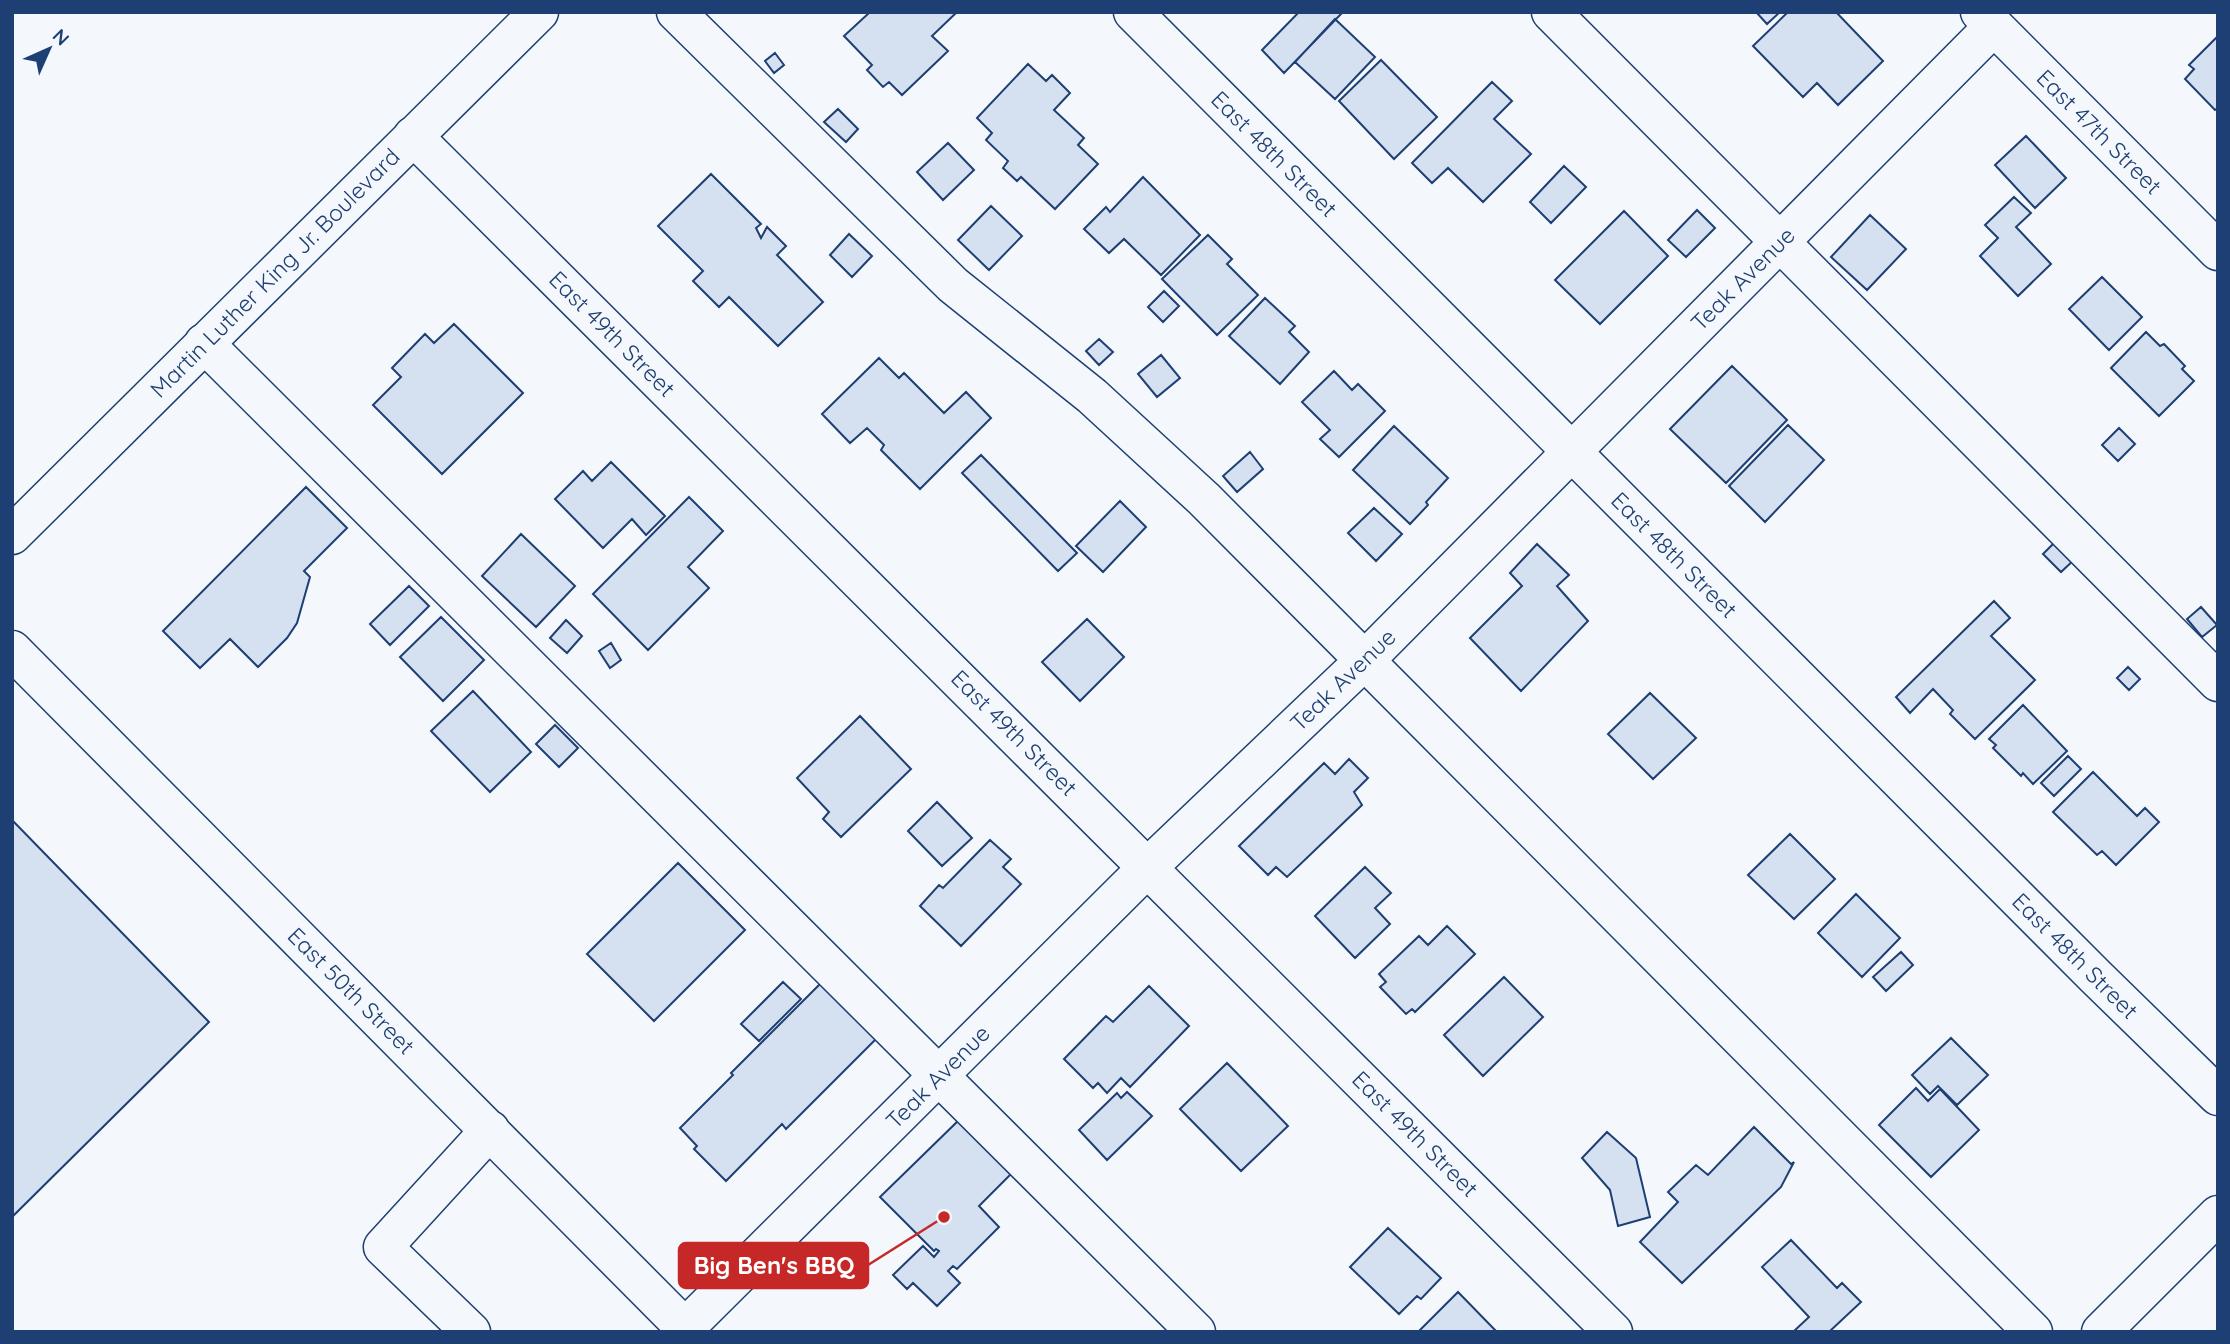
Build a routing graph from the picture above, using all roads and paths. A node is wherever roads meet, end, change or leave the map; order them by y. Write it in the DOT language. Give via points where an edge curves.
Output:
graph roads {
  1 [pos="539,12"];
  2 [pos="676,12"];
  3 [pos="1133,12"];
  4 [pos="1551,12"];
  5 [pos="1987,19"];
  6 [pos="413,136"];
  7 [pos="1779,243"];
  8 [pos="2218,251"];
  9 [pos="204,343"];
  10 [pos="1571,452"];
  11 [pos="12,536"];
  12 [pos="12,650"];
  13 [pos="1365,660"];
  14 [pos="2218,682"];
  15 [pos="1148,867"];
  16 [pos="941,1075"];
  17 [pos="2218,1096"];
  18 [pos="490,1130"];
  19 [pos="2218,1215"];
  20 [pos="687,1330"];
  21 [pos="471,1332"];
  22 [pos="1196,1332"];
  23 [pos="1613,1332"];
  24 [pos="2033,1332"];
  25 [pos="2101,1332"];
  1 -- 6 [label="street, Martin Luther King Jr. Boulevard"];
  2 -- 13 [label="street" via="953,285 1092,396 1204,499"];
  3 -- 10 [label="street, East 48th Street"];
  4 -- 7 [label="street"];
  5 -- 7 [label="street, Teak Avenue"];
  5 -- 8 [label="street, East 47th Street"];
  6 -- 9 [label="street, Martin Luther King Jr. Boulevard"];
  6 -- 15 [label="street, East 49th Street"];
  7 -- 10 [label="street, Teak Avenue"];
  7 -- 14 [label="street"];
  9 -- 11 [label="street, Martin Luther King Jr. Boulevard"];
  9 -- 16 [label="street"];
  10 -- 13 [label="street, Teak Avenue"];
  10 -- 17 [label="street, East 48th Street"];
  12 -- 18 [label="street, East 50th Street"];
  13 -- 15 [label="street, Teak Avenue"];
  13 -- 24 [label="street"];
  15 -- 16 [label="street, Teak Avenue"];
  15 -- 23 [label="street, East 49th Street"];
  16 -- 20 [label="street, Teak Avenue"];
  16 -- 22 [label="street"];
  18 -- 20 [label="street, East 50th Street"];
  18 -- 21 [label="street" via="383,1247"];
  19 -- 25 [label="street"];
}
